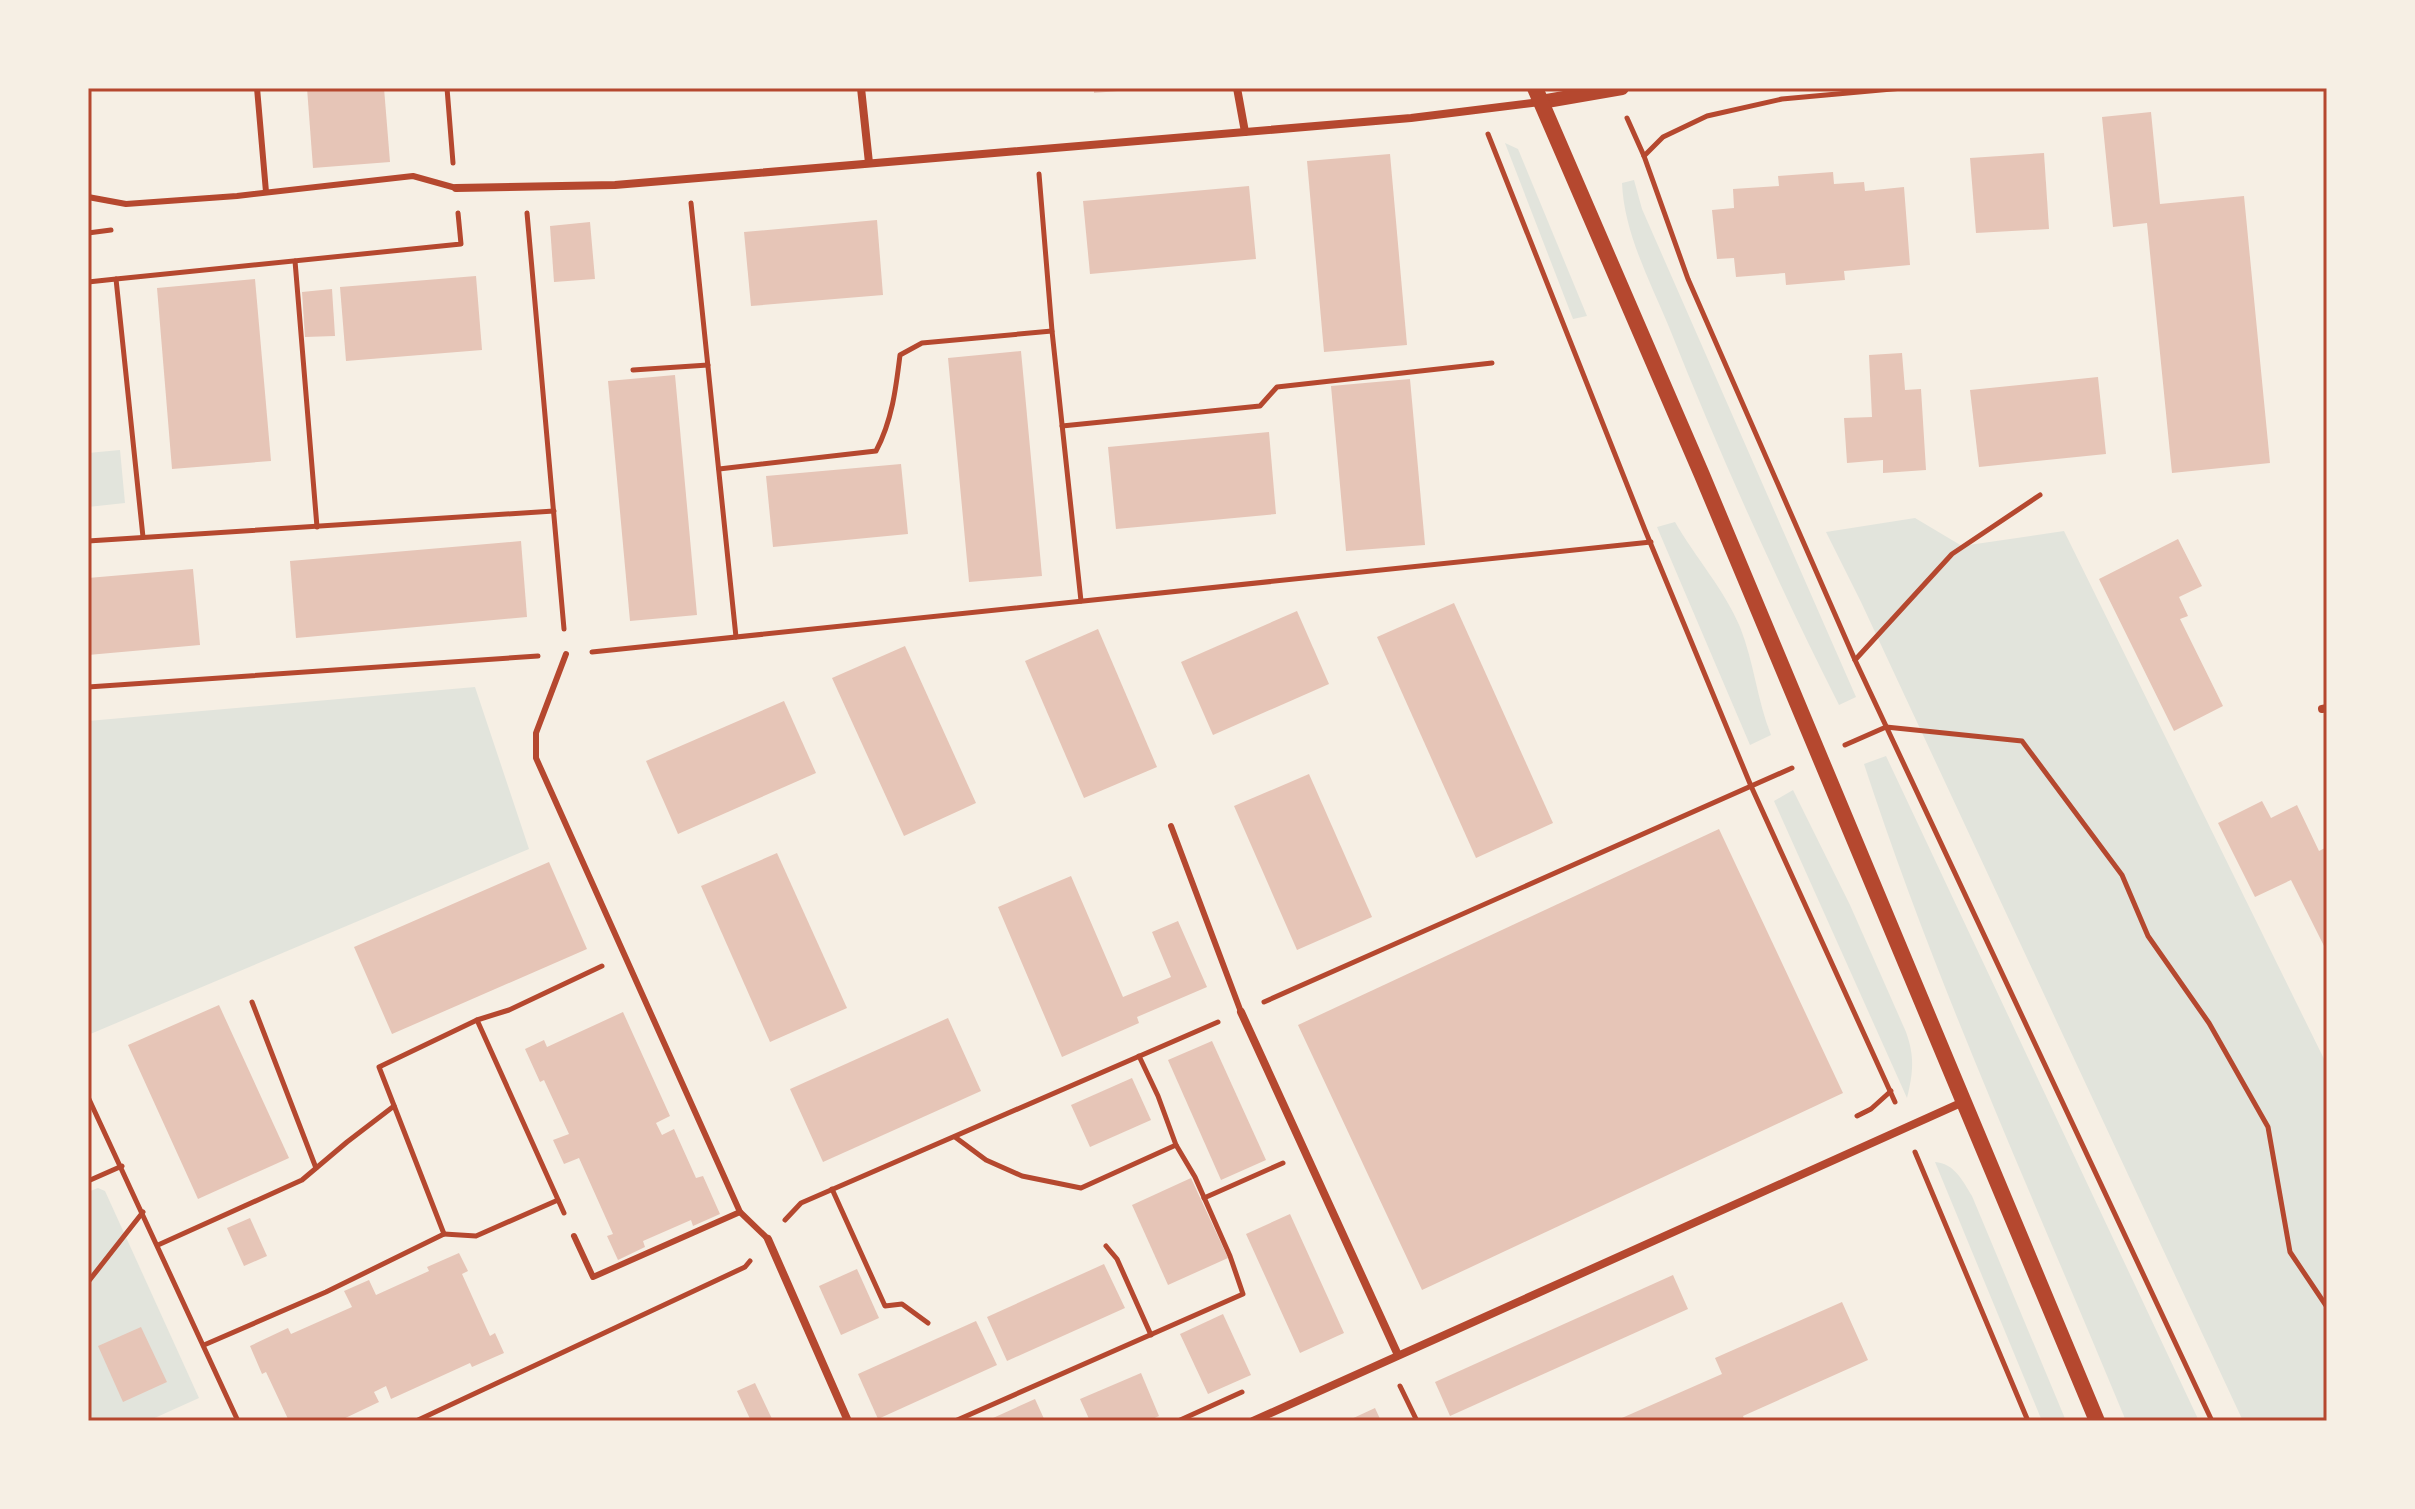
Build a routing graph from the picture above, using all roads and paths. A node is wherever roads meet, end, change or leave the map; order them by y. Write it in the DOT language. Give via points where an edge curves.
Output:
graph roads {
  1 [pos="257,88"];
  2 [pos="447,88"];
  3 [pos="861,88"];
  4 [pos="1237,88"];
  5 [pos="1903,88"];
  6 [pos="1618,89"];
  7 [pos="1538,95"];
  8 [pos="1478,110"];
  9 [pos="1245,132"];
  10 [pos="1037,149"];
  11 [pos="1644,156"];
  12 [pos="869,163"];
  13 [pos="688,178"];
  14 [pos="525,187"];
  15 [pos="456,188"];
  16 [pos="266,192"];
  17 [pos="88,197"];
  18 [pos="295,261"];
  19 [pos="116,279"];
  20 [pos="88,282"];
  21 [pos="1052,331"];
  22 [pos="1492,363"];
  23 [pos="708,365"];
  24 [pos="633,370"];
  25 [pos="1062,426"];
  26 [pos="719,469"];
  27 [pos="2040,495"];
  28 [pos="554,511"];
  29 [pos="317,527"];
  30 [pos="143,537"];
  31 [pos="88,541"];
  32 [pos="1651,542"];
  33 [pos="1081,601"];
  34 [pos="736,637"];
  35 [pos="566,654"];
  36 [pos="1855,660"];
  37 [pos="88,687"];
  38 [pos="1886,727"];
  39 [pos="1171,826"];
  40 [pos="624,956"];
  41 [pos="252,1002"];
  42 [pos="1241,1012"];
  43 [pos="477,1020"];
  44 [pos="1139,1056"];
  45 [pos="88,1097"];
  46 [pos="1963,1102"];
  47 [pos="394,1106"];
  48 [pos="1905,1128"];
  49 [pos="954,1136"];
  50 [pos="1176,1145"];
  51 [pos="1306,1153"];
  52 [pos="122,1166"];
  53 [pos="316,1168"];
  54 [pos="88,1181"];
  55 [pos="832,1189"];
  56 [pos="1204,1198"];
  57 [pos="558,1200"];
  58 [pos="143,1212"];
  59 [pos="740,1212"];
  60 [pos="444,1234"];
  61 [pos="574,1236"];
  62 [pos="768,1239"];
  63 [pos="158,1245"];
  64 [pos="1106,1246"];
  65 [pos="88,1282"];
  66 [pos="2327,1307"];
  67 [pos="928,1323"];
  68 [pos="1151,1335"];
  69 [pos="204,1345"];
  70 [pos="1398,1355"];
  71 [pos="1386,1361"];
  72 [pos="238,1421"];
  73 [pos="416,1421"];
  74 [pos="848,1421"];
  75 [pos="955,1421"];
  76 [pos="1253,1421"];
  77 [pos="1417,1421"];
  78 [pos="2028,1421"];
  79 [pos="2097,1421"];
  80 [pos="2212,1421"];
  1 -- 16 [label="lane"];
  2 -- 15 [label="path"];
  3 -- 12 [label="street"];
  4 -- 9 [label="street"];
  5 -- 11 [label="path" via="1782,99 1707,116 1663,137"];
  6 -- 7 [label="street"];
  6 -- 11 [label="path"];
  7 -- 8 [label="street"];
  7 -- 46 [label="main road"];
  8 -- 9 [label="street"];
  8 -- 32 [label="path"];
  9 -- 10 [label="street"];
  10 -- 12 [label="street"];
  10 -- 21 [label="path"];
  11 -- 36 [label="path" via="1688,279"];
  12 -- 13 [label="street"];
  13 -- 14 [label="street"];
  13 -- 23 [label="path"];
  14 -- 15 [label="street"];
  14 -- 28 [label="path"];
  15 -- 16 [label="lane" via="413,176"];
  15 -- 18 [label="path" via="461,244"];
  16 -- 17 [label="lane" via="126,204"];
  18 -- 19 [label="path"];
  18 -- 29 [label="path"];
  19 -- 20 [label="path"];
  19 -- 30 [label="path"];
  21 -- 25 [label="path"];
  21 -- 26 [label="path" via="922,343 900,355 895,395 876,451"];
  22 -- 25 [label="path" via="1277,387 1260,406"];
  23 -- 24 [label="path"];
  23 -- 26 [label="path"];
  25 -- 33 [label="path"];
  26 -- 34 [label="path"];
  27 -- 36 [label="path" via="1952,554"];
  28 -- 29 [label="path"];
  28 -- 35 [label="path"];
  29 -- 30 [label="path"];
  30 -- 31 [label="path"];
  32 -- 33 [label="path"];
  32 -- 48 [label="path" via="1751,786"];
  33 -- 34 [label="path"];
  34 -- 35 [label="path"];
  35 -- 37 [label="path"];
  35 -- 40 [label="lane" via="536,733 536,758"];
  36 -- 38 [label="path"];
  38 -- 66 [label="path" via="2022,741 2122,875 2148,936 2209,1023 2268,1127 2290,1252"];
  38 -- 80 [label="path"];
  39 -- 42 [label="lane"];
  40 -- 43 [label="path"];
  40 -- 59 [label="lane"];
  41 -- 53 [label="path"];
  42 -- 51 [label="street"];
  43 -- 47 [label="path" via="379,1067"];
  43 -- 57 [label="path"];
  44 -- 50 [label="path"];
  45 -- 52 [label="path"];
  46 -- 48 [label="street"];
  46 -- 79 [label="main road"];
  47 -- 53 [label="path"];
  47 -- 60 [label="path"];
  48 -- 70 [label="street"];
  48 -- 78 [label="path"];
  49 -- 50 [label="path" via="986,1160 1022,1176 1081,1188"];
  50 -- 56 [label="path"];
  51 -- 56 [label="path"];
  51 -- 70 [label="street"];
  52 -- 54 [label="path"];
  52 -- 58 [label="path"];
  53 -- 63 [label="path" via="302,1180"];
  55 -- 67 [label="path" via="885,1306 902,1304"];
  56 -- 68 [label="path" via="1243,1294"];
  57 -- 60 [label="path" via="476,1236"];
  57 -- 61 [label="path"];
  58 -- 63 [label="path"];
  58 -- 65 [label="path"];
  59 -- 61 [label="lane" via="593,1277"];
  59 -- 62 [label="lane"];
  60 -- 69 [label="path"];
  62 -- 73 [label="path" via="745,1267"];
  62 -- 74 [label="street"];
  63 -- 69 [label="path"];
  64 -- 68 [label="path"];
  68 -- 75 [label="path"];
  69 -- 72 [label="path"];
  70 -- 71 [label="street"];
  71 -- 76 [label="street"];
  71 -- 77 [label="path"];
}
